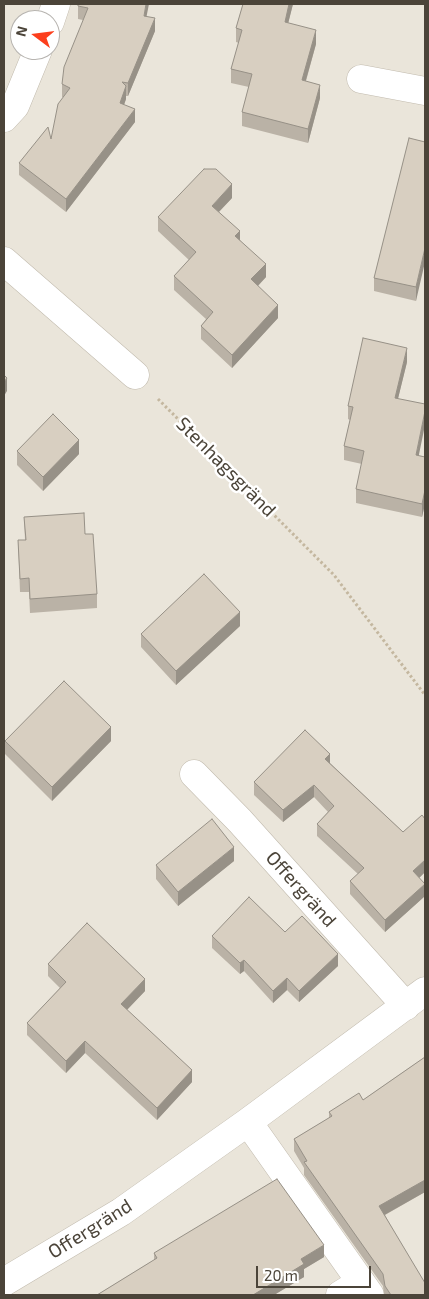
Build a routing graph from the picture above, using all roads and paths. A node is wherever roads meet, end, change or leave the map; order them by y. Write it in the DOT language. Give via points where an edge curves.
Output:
graph roads {
  1 [pos="33,60"];
  2 [pos="361,79"];
  3 [pos="425,91"];
  4 [pos="9,112"];
  5 [pos="4,261"];
  6 [pos="135,375"];
  7 [pos="425,695"];
  8 [pos="194,774"];
  9 [pos="416,999"];
  10 [pos="248,1122"];
  11 [pos="4,1282"];
  12 [pos="357,1291"];
  1 -- 4 [label="street"];
  2 -- 3 [label="street"];
  5 -- 6 [label="street"];
  6 -- 7 [label="path, Stenhagsgränd" via="334,575"];
  8 -- 9 [label="street, Offergränd"];
  9 -- 10 [label="street, Offergränd"];
  10 -- 11 [label="street, Offergränd" via="121,1212"];
  10 -- 12 [label="street"];
}
